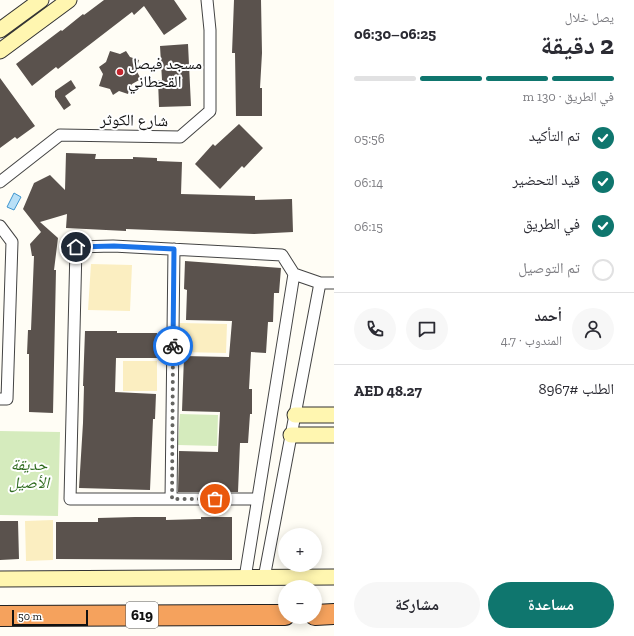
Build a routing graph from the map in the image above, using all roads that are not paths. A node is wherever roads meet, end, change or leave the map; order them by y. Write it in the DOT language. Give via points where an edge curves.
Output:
graph roads {
  1 [pos="41,0"];
  2 [pos="69,0"];
  3 [pos="207,0"];
  4 [pos="0,30"];
  5 [pos="0,51"];
  6 [pos="0,182"];
  7 [pos="0,226"];
  8 [pos="174,249"];
  9 [pos="294,274"];
  10 [pos="320,283"];
  11 [pos="334,284"];
  12 [pos="0,399"];
  13 [pos="295,415"];
  14 [pos="334,415"];
  15 [pos="291,435"];
  16 [pos="334,435"];
  17 [pos="172,499"];
  18 [pos="258,499"];
  19 [pos="334,577"];
  20 [pos="245,578"];
  21 [pos="264,578"];
  22 [pos="0,579"];
  23 [pos="334,614"];
  24 [pos="278,615"];
  25 [pos="322,615"];
  26 [pos="0,616"];
  1 -- 4 [label="main road"];
  2 -- 5 [label="main road"];
  3 -- 6 [label="street, شارع الكوثر" via="210,30 210,111 180,137 60,135"];
  7 -- 12 [label="street" via="12,242 7,399"];
  8 -- 9 [label="street" via="282,254"];
  8 -- 17 [label="street"];
  8 -- 17 [label="street" via="76,247 70,499"];
  9 -- 10 [label="street"];
  9 -- 18 [label="street"];
  10 -- 11 [label="street"];
  10 -- 13 [label="street"];
  13 -- 14 [label="main road"];
  13 -- 15 [label="street"];
  15 -- 16 [label="main road"];
  15 -- 21 [label="street"];
  17 -- 18 [label="street"];
  18 -- 20 [label="street"];
  19 -- 21 [label="main road"];
  20 -- 21 [label="main road"];
  20 -- 22 [label="main road"];
  23 -- 25 [label="highway"];
  24 -- 26 [label="highway, 619"];
}
